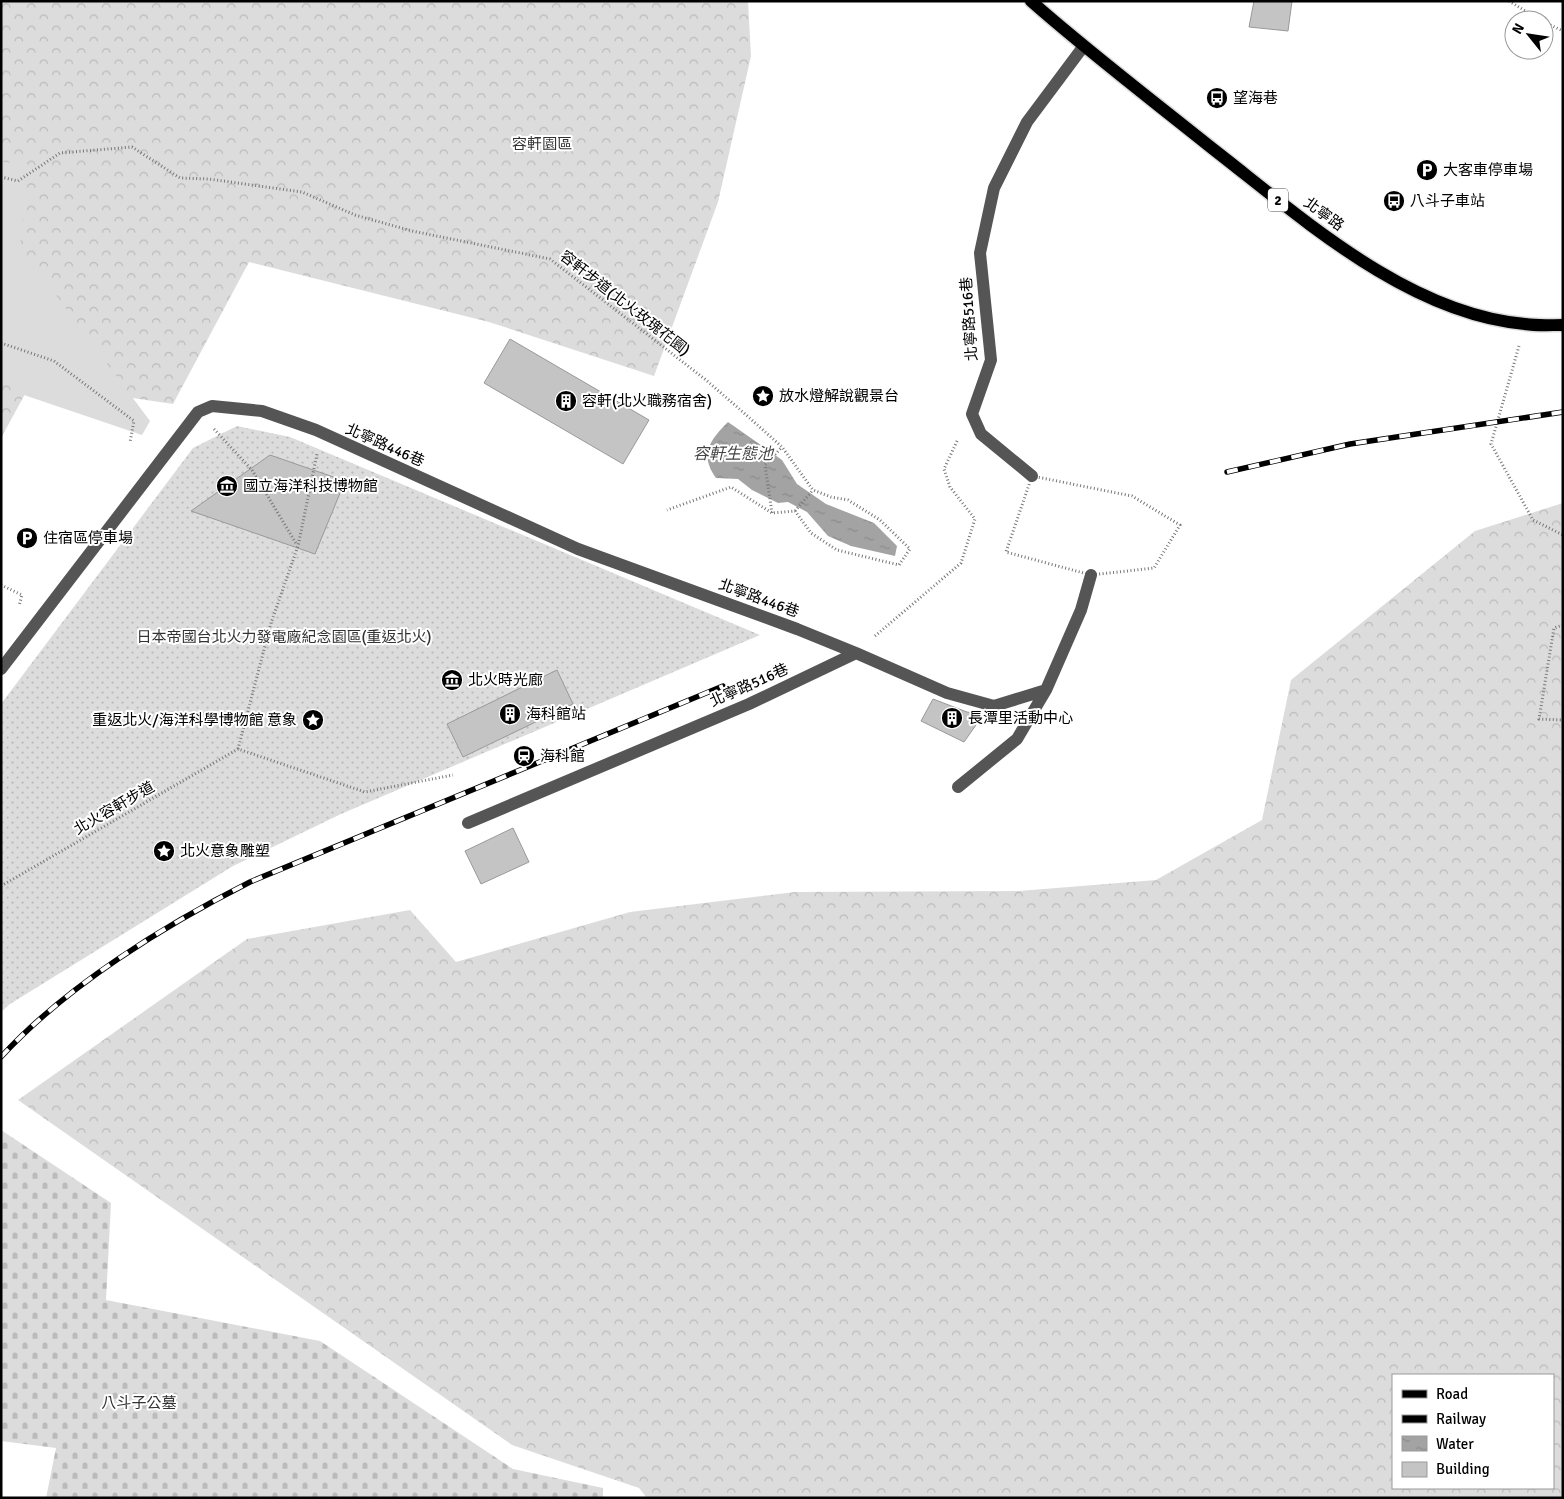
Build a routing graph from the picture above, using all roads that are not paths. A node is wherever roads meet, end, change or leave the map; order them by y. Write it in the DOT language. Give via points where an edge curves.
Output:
graph roads {
  1 [pos="1031,1"];
  2 [pos="1083,47"];
  3 [pos="1563,325"];
  4 [pos="1032,476"];
  5 [pos="1091,575"];
  6 [pos="856,653"];
  7 [pos="1,669"];
  8 [pos="1046,690"];
  9 [pos="958,787"];
  10 [pos="468,823"];
  1 -- 2 [label="main road, 北寧路 / 2"];
  2 -- 3 [label="main road, 北寧路 / 2" via="1321,234 1382,273 1427,297 1482,316 1524,324"];
  2 -- 4 [label="lane, 北寧路516巷" via="1027,122 994,188 980,254 992,360 972,414 981,434"];
  5 -- 8 [label="lane" via="1081,610"];
  6 -- 7 [label="lane, 北寧路446巷" via="578,549 321,434 262,411 212,406 198,412"];
  6 -- 8 [label="lane" via="947,693 994,706"];
  6 -- 10 [label="lane, 北寧路516巷" via="749,704"];
  8 -- 9 [label="lane" via="1017,739"];
}
